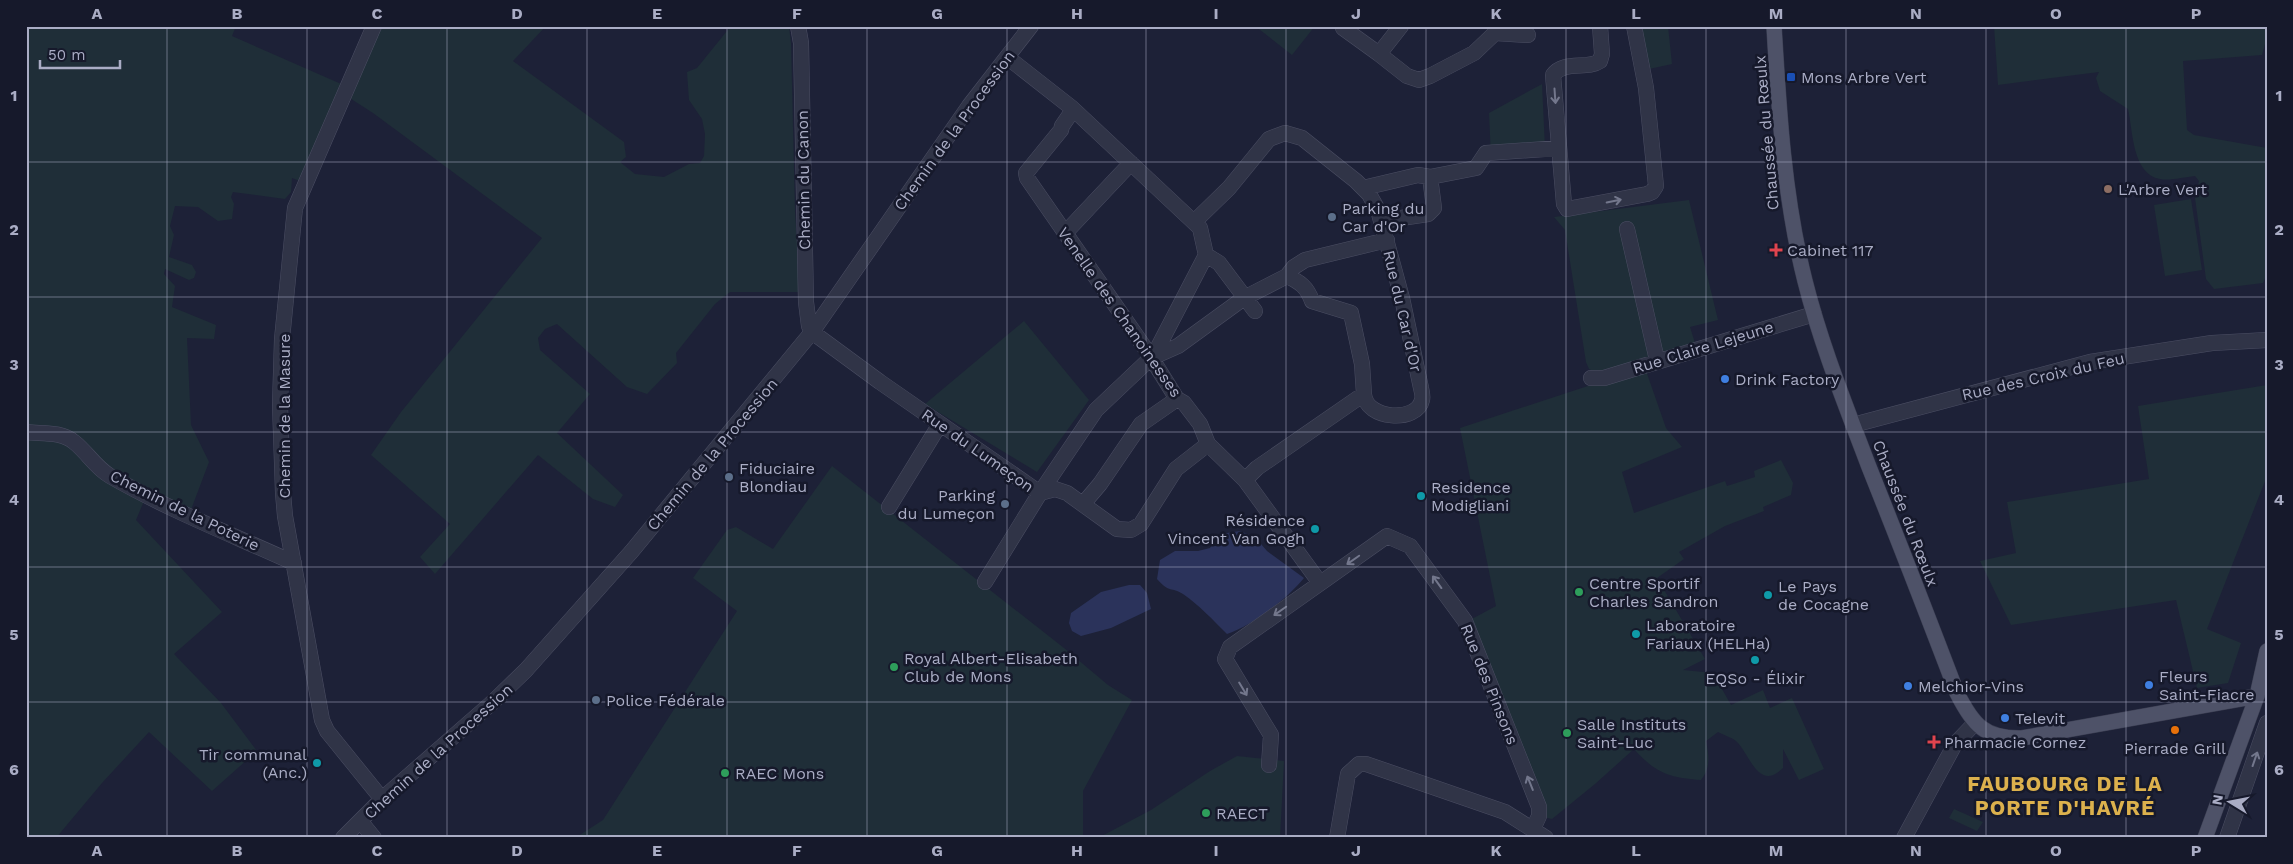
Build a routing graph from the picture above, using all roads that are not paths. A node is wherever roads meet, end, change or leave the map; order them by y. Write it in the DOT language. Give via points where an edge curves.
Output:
graph roads {
  1 [pos="374,26"];
  2 [pos="798,26"];
  3 [pos="1031,26"];
  4 [pos="1401,26"];
  5 [pos="1600,26"];
  6 [pos="1634,26"];
  7 [pos="1774,26"];
  8 [pos="1343,28"];
  9 [pos="1528,35"];
  10 [pos="1379,54"];
  11 [pos="1007,57"];
  12 [pos="1073,110"];
  13 [pos="1560,148"];
  14 [pos="1131,163"];
  15 [pos="1430,177"];
  16 [pos="1363,188"];
  17 [pos="1381,221"];
  18 [pos="1194,222"];
  19 [pos="1627,229"];
  20 [pos="1066,232"];
  21 [pos="1387,240"];
  22 [pos="1206,255"];
  23 [pos="1287,276"];
  24 [pos="1244,298"];
  25 [pos="1255,311"];
  26 [pos="1814,314"];
  27 [pos="812,332"];
  28 [pos="2267,340"];
  29 [pos="1151,358"];
  30 [pos="1657,360"];
  31 [pos="1591,378"];
  32 [pos="1364,394"];
  33 [pos="1177,399"];
  34 [pos="940,424"];
  35 [pos="1853,425"];
  36 [pos="26,432"];
  37 [pos="1208,444"];
  38 [pos="1245,480"];
  39 [pos="1040,493"];
  40 [pos="1083,504"];
  41 [pos="889,507"];
  42 [pos="294,563"];
  43 [pos="985,582"];
  44 [pos="1320,583"];
  45 [pos="2267,651"];
  46 [pos="2267,681"];
  47 [pos="2262,695"];
  48 [pos="1975,723"];
  49 [pos="2267,723"];
  50 [pos="1269,765"];
  51 [pos="382,799"];
  52 [pos="361,822"];
  53 [pos="1542,835"];
  54 [pos="343,838"];
  55 [pos="374,838"];
  56 [pos="1338,838"];
  57 [pos="1904,838"];
  58 [pos="2205,838"];
  59 [pos="2227,838"];
  1 -- 42 [label="street, Chemin de la Masure" via="293,219 282,339 280,405 283,493"];
  2 -- 27 [label="street, Chemin du Canon" via="806,311"];
  3 -- 11 [label="street, Chemin de la Procession"];
  4 -- 10 [label="street"];
  5 -- 13 [label="street, one-way" via="1602,58 1595,64 1562,68 1553,75"];
  13 -- 6 [label="street, one-way" via="1567,209 1652,192 1656,186"];
  7 -- 26 [label="main road, Chaussée du Rœulx" via="1788,196"];
  8 -- 10 [label="street"];
  9 -- 10 [label="street" via="1495,33 1474,52 1419,80 1407,76"];
  11 -- 12 [label="street"];
  11 -- 27 [label="street, Chemin de la Procession" via="979,91"];
  12 -- 14 [label="street"];
  12 -- 20 [label="street, Venelle des Chanoinesses" via="1026,173 1034,190"];
  13 -- 15 [label="street" via="1486,153 1476,168"];
  14 -- 18 [label="street"];
  14 -- 20 [label="street"];
  15 -- 16 [label="street" via="1418,175"];
  15 -- 17 [label="street" via="1434,208 1428,214"];
  16 -- 17 [label="street, Rue du Car d'Or" via="1378,210"];
  16 -- 18 [label="street, Rue du Car d'Or" via="1302,138 1278,134 1269,138 1229,188"];
  17 -- 21 [label="street, Rue du Car d'Or"];
  18 -- 22 [label="street" via="1200,228"];
  19 -- 30 [label="street"];
  20 -- 29 [label="street, Venelle des Chanoinesses"];
  21 -- 23 [label="street" via="1306,260"];
  21 -- 32 [label="street, Rue du Car d'Or" via="1422,388 1422,401 1416,410 1385,416 1378,414"];
  22 -- 24 [label="street" via="1219,263"];
  22 -- 29 [label="street, Rue du Lumeçon"];
  23 -- 24 [label="street"];
  23 -- 32 [label="street" via="1308,290 1312,301 1351,313 1362,364"];
  24 -- 25 [label="street"];
  24 -- 29 [label="street" via="1178,346"];
  26 -- 30 [label="street, Rue Claire Lejeune"];
  26 -- 35 [label="main road, Chaussée du Rœulx"];
  27 -- 34 [label="street, Rue du Lumeçon"];
  27 -- 51 [label="street, Chemin de la Procession" via="632,550 526,670"];
  28 -- 35 [label="street, Rue des Croix du Feu" via="2212,343 2090,362"];
  29 -- 33 [label="street, Venelle des Chanoinesses"];
  29 -- 39 [label="street, Rue du Lumeçon" via="1096,410"];
  30 -- 31 [label="street, Rue Claire Lejeune" via="1604,378"];
  32 -- 38 [label="street"];
  33 -- 37 [label="street, Venelle des Chanoinesses" via="1184,402 1200,424"];
  33 -- 40 [label="street" via="1141,424"];
  34 -- 39 [label="street, Rue du Lumeçon"];
  34 -- 41 [label="street"];
  35 -- 48 [label="main road, Chaussée du Rœulx" via="1957,693"];
  36 -- 42 [label="street, Chemin de la Poterie" via="68,438 109,475"];
  37 -- 38 [label="street, Venelle des Chanoinesses"];
  37 -- 40 [label="street" via="1176,469 1141,524 1131,530 1117,529"];
  38 -- 44 [label="street, Venelle des Chanoinesses"];
  39 -- 40 [label="street" via="1055,489"];
  39 -- 43 [label="street"];
  42 -- 51 [label="street, Chemin de la Masure" via="322,720"];
  44 -- 50 [label="street, one-way" via="1230,647 1225,659 1271,735"];
  53 -- 44 [label="street, Rue des Pinsons, one-way" via="1539,806 1465,621 1410,546 1387,536"];
  45 -- 47 [label="main road"];
  46 -- 47 [label="main road"];
  47 -- 48 [label="main road, Chaussée du Rœulx" via="2029,737 2003,738"];
  47 -- 58 [label="main road"];
  48 -- 57 [label="street" via="1955,744"];
  59 -- 49 [label="street, one-way"];
  51 -- 52 [label="street, Chemin de la Procession"];
  52 -- 54 [label="street, Chemin de la Procession"];
  52 -- 55 [label="street"];
  53 -- 56 [label="street" via="1505,812 1359,764 1348,774"];
}
